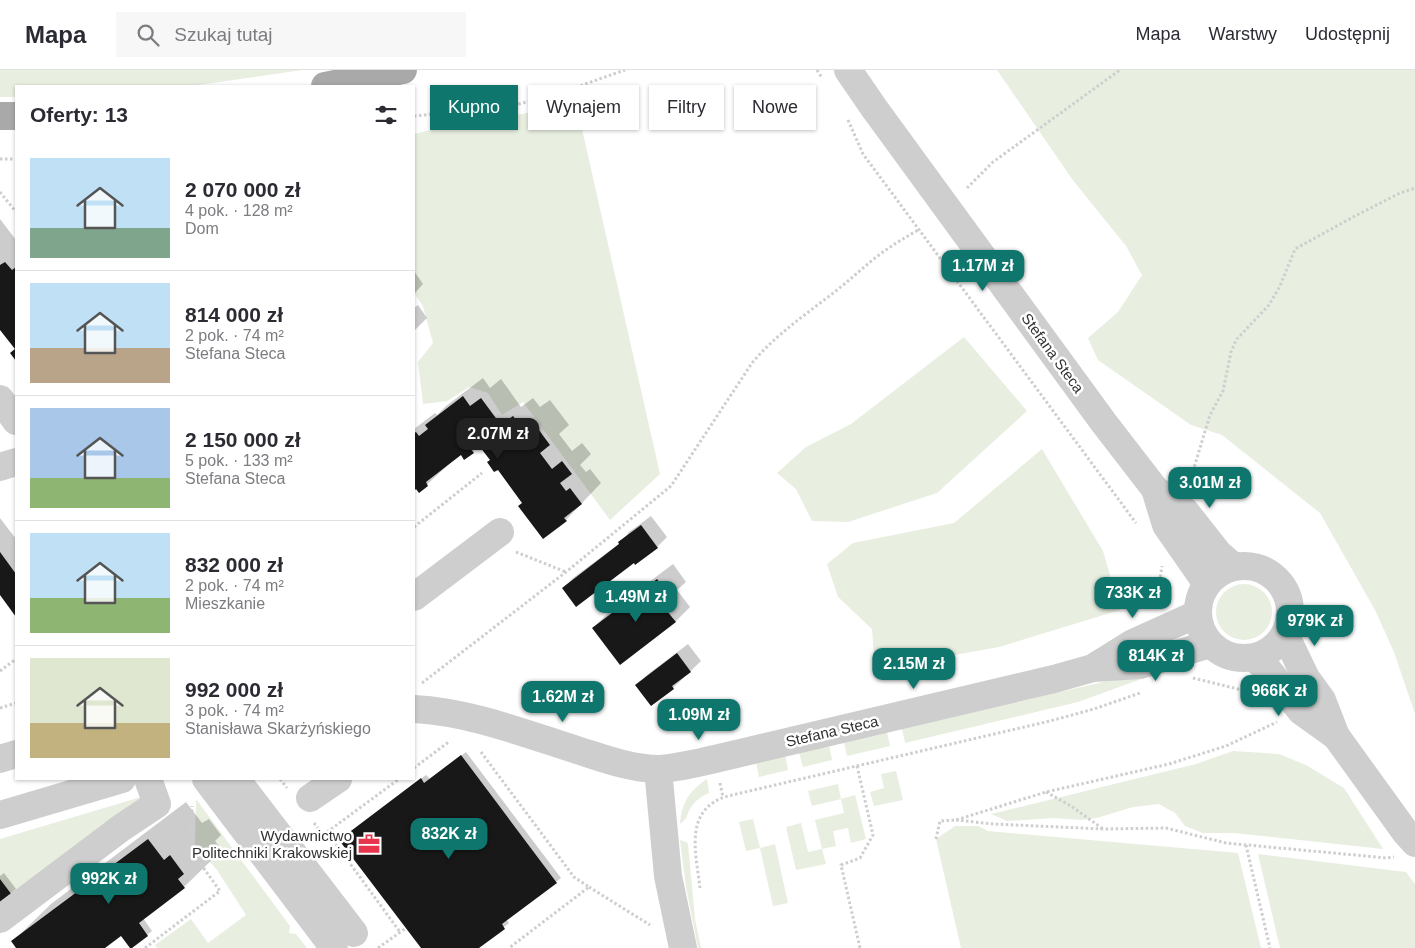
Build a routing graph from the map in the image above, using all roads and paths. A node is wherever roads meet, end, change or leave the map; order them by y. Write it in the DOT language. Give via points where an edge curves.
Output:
graph roads {
  1 [pos="403,70"];
  2 [pos="625,70"];
  3 [pos="817,70"];
  4 [pos="1120,70"];
  5 [pos="838,78"];
  6 [pos="330,85"];
  7 [pos="0,116"];
  8 [pos="15,116"];
  9 [pos="415,116"];
  10 [pos="846,117"];
  11 [pos="0,159"];
  12 [pos="15,159"];
  13 [pos="967,188"];
  14 [pos="1415,188"];
  15 [pos="0,192"];
  16 [pos="15,211"];
  17 [pos="920,228"];
  18 [pos="0,399"];
  19 [pos="15,419"];
  20 [pos="15,462"];
  21 [pos="0,467"];
  22 [pos="482,473"];
  23 [pos="1190,481"];
  24 [pos="1155,489"];
  25 [pos="415,526"];
  26 [pos="1142,531"];
  27 [pos="507,542"];
  28 [pos="1161,563"];
  29 [pos="1234,566"];
  30 [pos="566,572"];
  31 [pos="1207,584"];
  32 [pos="415,596"];
  33 [pos="1149,608"];
  34 [pos="1197,614"];
  35 [pos="1285,634"];
  36 [pos="1210,644"];
  37 [pos="1254,658"];
  38 [pos="15,660"];
  39 [pos="1093,668"];
  40 [pos="0,671"];
  41 [pos="1189,677"];
  42 [pos="1147,690"];
  43 [pos="1252,692"];
  44 [pos="416,698"];
  45 [pos="15,703"];
  46 [pos="0,708"];
  47 [pos="1285,718"];
  48 [pos="1336,736"];
  49 [pos="450,742"];
  50 [pos="481,752"];
  51 [pos="15,754"];
  52 [pos="0,758"];
  53 [pos="857,766"];
  54 [pos="415,767"];
  55 [pos="658,768"];
  56 [pos="115,780"];
  57 [pos="148,780"];
  58 [pos="237,780"];
  59 [pos="337,780"];
  60 [pos="199,788"];
  61 [pos="50,789"];
  62 [pos="1046,792"];
  63 [pos="310,798"];
  64 [pos="157,804"];
  65 [pos="0,814"];
  66 [pos="956,820"];
  67 [pos="1104,830"];
  68 [pos="327,832"];
  69 [pos="936,839"];
  70 [pos="1246,845"];
  71 [pos="1407,850"];
  72 [pos="191,852"];
  73 [pos="589,887"];
  74 [pos="700,891"];
  75 [pos="0,919"];
  76 [pos="651,925"];
  77 [pos="406,928"];
  78 [pos="400,932"];
  79 [pos="344,940"];
  80 [pos="145,948"];
  81 [pos="378,948"];
  82 [pos="509,948"];
  83 [pos="683,948"];
  84 [pos="860,948"];
  85 [pos="1270,948"];
  1 -- 6 [label="main road"];
  2 -- 9 [label="path" via="516,105"];
  3 -- 5 [label="path"];
  4 -- 13 [label="path" via="993,162"];
  5 -- 24 [label="street, Stefana Steca" via="874,108"];
  7 -- 8 [label="main road"];
  10 -- 17 [label="path" via="863,154"];
  11 -- 12 [label="path"];
  14 -- 23 [label="path" via="1295,249 1269,305 1236,340 1223,391 1210,415"];
  15 -- 16 [label="path"];
  17 -- 26 [label="path"];
  17 -- 30 [label="path" via="875,258 768,345 752,363 671,486"];
  18 -- 19 [label="street"];
  20 -- 21 [label="street"];
  22 -- 25 [label="path"];
  24 -- 29 [label="street, Stefana Steca" via="1185,511 1218,553"];
  24 -- 31 [label="street, Stefana Steca" via="1166,525"];
  27 -- 30 [label="path"];
  27 -- 32 [label="street"];
  28 -- 33 [label="path" via="1159,585"];
  29 -- 31 [label="street" via="1214,576"];
  29 -- 35 [label="street" via="1263,570 1276,578 1285,590 1290,604 1290,620"];
  30 -- 44 [label="path"];
  31 -- 34 [label="street" via="1199,598"];
  34 -- 36 [label="street" via="1199,625"];
  34 -- 39 [label="street, Stefana Steca" via="1132,643"];
  35 -- 37 [label="street" via="1277,645"];
  35 -- 48 [label="street" via="1306,678 1322,700"];
  36 -- 37 [label="street" via="1237,658"];
  36 -- 39 [label="street, Stefana Steca" via="1140,665"];
  37 -- 48 [label="street" via="1269,671 1301,711"];
  38 -- 40 [label="path"];
  39 -- 55 [label="street, Stefana Steca" via="715,759"];
  41 -- 43 [label="path"];
  42 -- 53 [label="path" via="1050,722"];
  44 -- 55 [label="street, Stefana Steca" via="601,757"];
  45 -- 46 [label="path"];
  47 -- 62 [label="path" via="1226,746 1169,764"];
  48 -- 71 [label="street" via="1406,834"];
  49 -- 54 [label="path"];
  50 -- 73 [label="path" via="574,878"];
  51 -- 52 [label="street"];
  53 -- 74 [label="path" via="728,796 710,804 700,816 695,831"];
  53 -- 84 [label="path" via="873,835 860,858 841,865"];
  55 -- 83 [label="street" via="668,876"];
  56 -- 61 [label="street"];
  57 -- 64 [label="street"];
  58 -- 79 [label="street"];
  59 -- 63 [label="street"];
  60 -- 72 [label="path"];
  60 -- 79 [label="street"];
  61 -- 65 [label="street"];
  62 -- 66 [label="path"];
  62 -- 67 [label="path"];
  64 -- 72 [label="path"];
  64 -- 75 [label="street"];
  66 -- 67 [label="path"];
  66 -- 69 [label="path" via="940,821"];
  67 -- 70 [label="path" via="1166,828"];
  68 -- 78 [label="path"];
  70 -- 71 [label="path" via="1387,858"];
  70 -- 85 [label="path"];
  72 -- 80 [label="path" via="220,891"];
  73 -- 76 [label="path"];
  73 -- 82 [label="path"];
  77 -- 78 [label="path"];
  78 -- 81 [label="path"];
}
